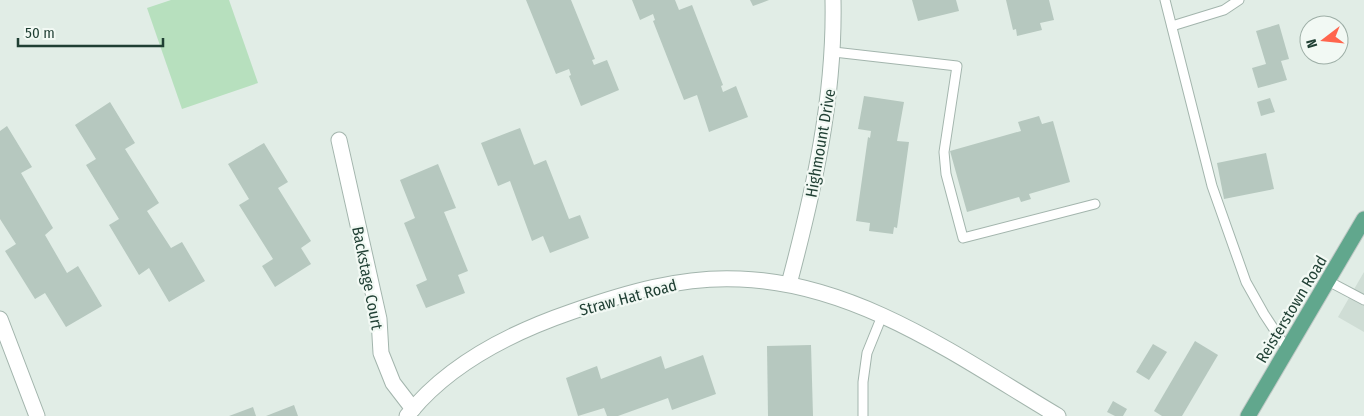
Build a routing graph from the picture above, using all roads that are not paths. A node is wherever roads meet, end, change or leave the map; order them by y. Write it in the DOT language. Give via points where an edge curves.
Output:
graph roads {
  1 [pos="833,0"];
  2 [pos="1164,0"];
  3 [pos="1239,0"];
  4 [pos="1172,26"];
  5 [pos="834,52"];
  6 [pos="339,140"];
  7 [pos="1095,204"];
  8 [pos="1364,219"];
  9 [pos="1328,281"];
  10 [pos="789,284"];
  11 [pos="1364,300"];
  12 [pos="882,316"];
  13 [pos="0,319"];
  14 [pos="3,335"];
  15 [pos="1287,349"];
  16 [pos="410,413"];
  17 [pos="37,416"];
  18 [pos="863,416"];
  19 [pos="1058,416"];
  20 [pos="1248,416"];
  1 -- 5 [label="street, Highmount Drive"];
  2 -- 4 [label="lane"];
  3 -- 4 [label="lane" via="1224,10"];
  4 -- 15 [label="lane" via="1202,150 1246,282"];
  5 -- 7 [label="lane" via="956,66 944,152 946,174 963,238"];
  5 -- 10 [label="street, Highmount Drive" via="815,181"];
  6 -- 16 [label="street, Backstage Court" via="379,319 381,353"];
  8 -- 9 [label="main road, Reisterstown Road"];
  9 -- 11 [label="lane"];
  9 -- 15 [label="main road, Reisterstown Road"];
  10 -- 12 [label="street, Straw Hat Road" via="827,294"];
  10 -- 16 [label="street, Straw Hat Road" via="739,278 696,280 607,299 511,336 447,377"];
  12 -- 18 [label="lane" via="867,353"];
  12 -- 19 [label="street, Straw Hat Road" via="935,343"];
  13 -- 14 [label="street"];
  14 -- 17 [label="street"];
  15 -- 20 [label="main road, Reisterstown Road"];
}
